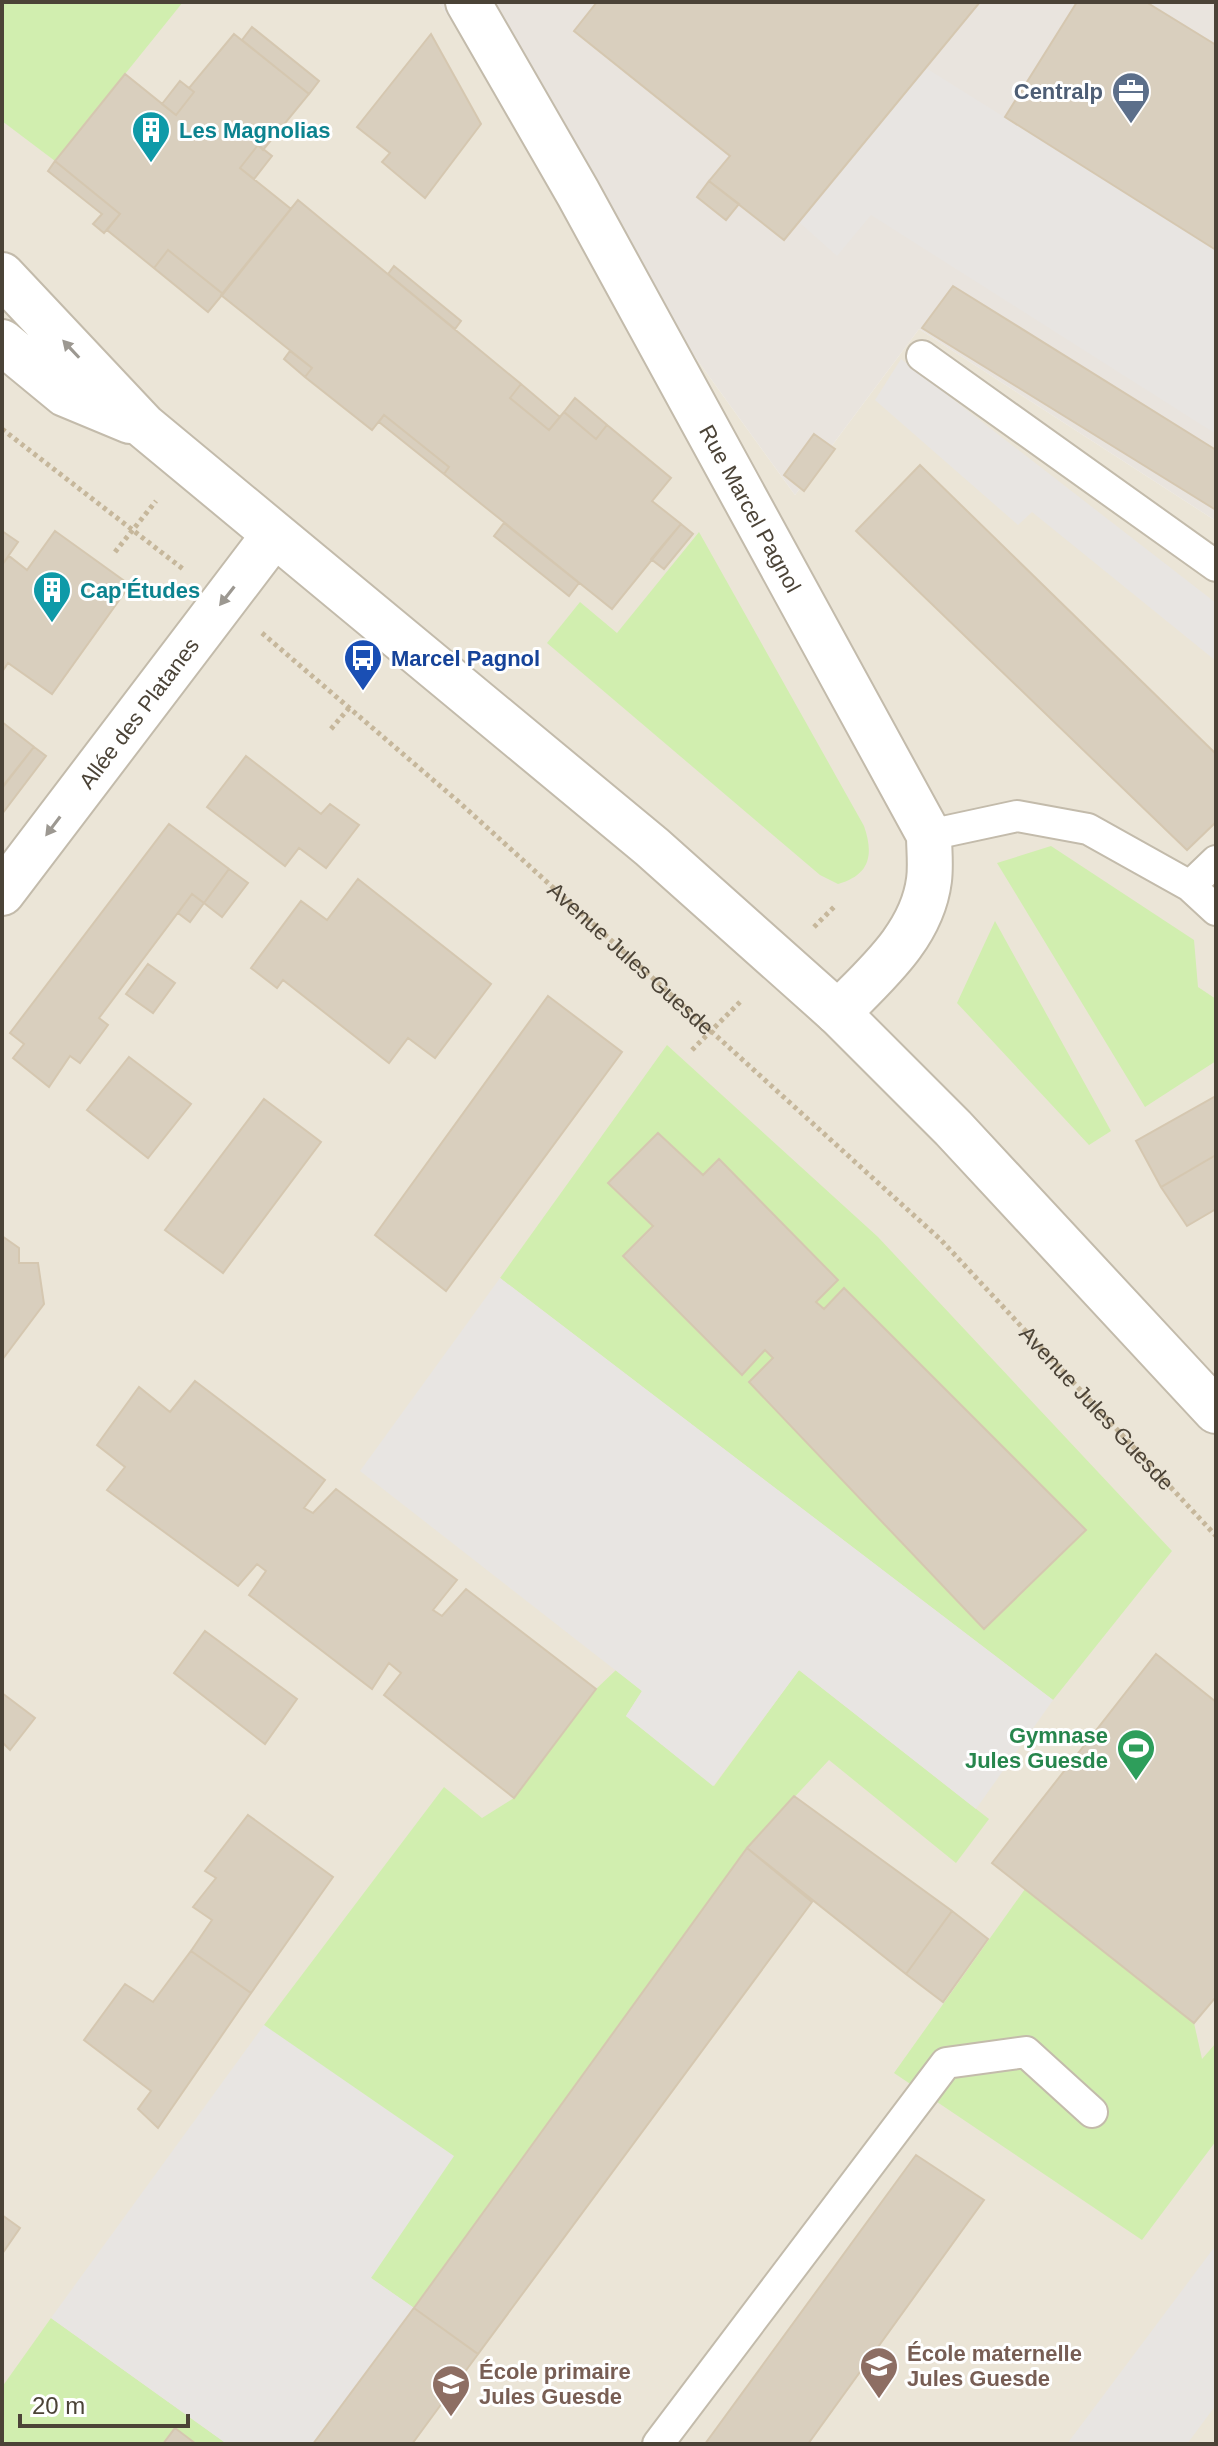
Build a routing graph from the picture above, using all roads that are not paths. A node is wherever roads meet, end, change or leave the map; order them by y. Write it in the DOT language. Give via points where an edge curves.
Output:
graph roads {
  1 [pos="468,2"];
  2 [pos="2,275"];
  3 [pos="2,342"];
  4 [pos="922,356"];
  5 [pos="144,426"];
  6 [pos="274,535"];
  7 [pos="1216,566"];
  8 [pos="929,835"];
  9 [pos="1216,861"];
  10 [pos="1190,886"];
  11 [pos="2,893"];
  12 [pos="1216,910"];
  13 [pos="838,1013"];
  14 [pos="1216,1411"];
  15 [pos="1092,2112"];
  16 [pos="658,2444"];
  1 -- 8 [label="street, Rue Marcel Pagnol"];
  5 -- 2 [label="street, one-way"];
  3 -- 5 [label="street" via="65,394"];
  4 -- 7 [label="lane"];
  5 -- 6 [label="street"];
  6 -- 11 [label="street, Allée des Platanes, one-way"];
  6 -- 13 [label="street" via="652,847"];
  8 -- 10 [label="lane" via="1017,816 1088,829"];
  8 -- 13 [label="street, Rue Marcel Pagnol" via="929,880 918,919 897,950"];
  9 -- 10 [label="lane"];
  10 -- 12 [label="lane"];
  13 -- 14 [label="street" via="953,1128"];
  15 -- 16 [label="lane" via="1026,2052 946,2063"];
}
